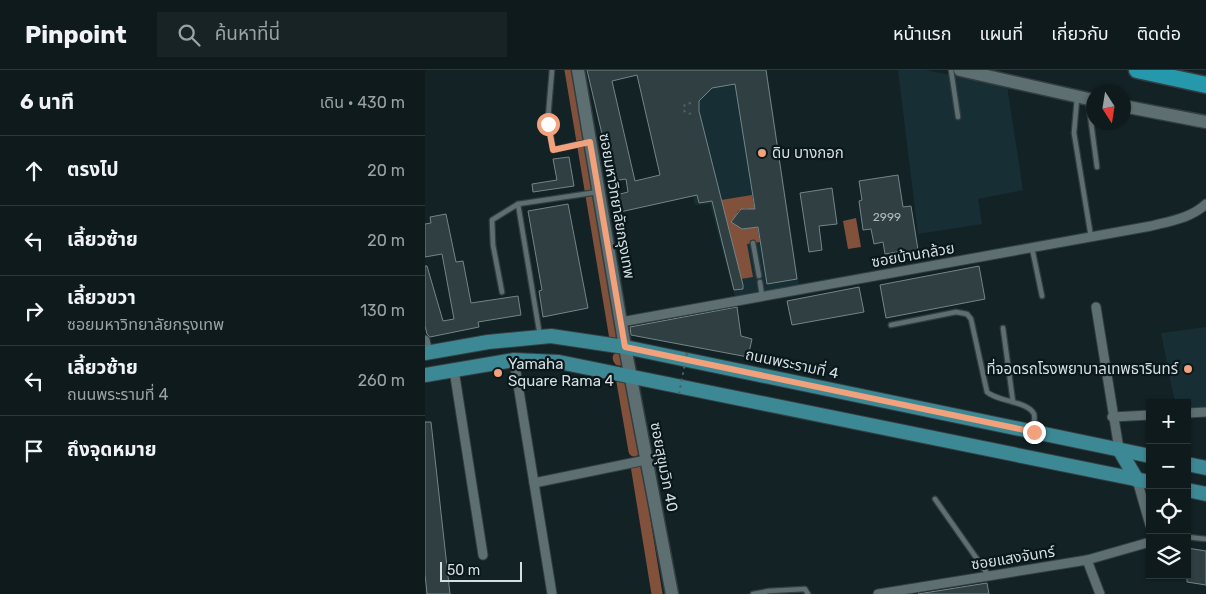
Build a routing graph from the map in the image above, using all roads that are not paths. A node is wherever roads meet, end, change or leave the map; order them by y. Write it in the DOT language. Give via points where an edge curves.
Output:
graph roads {
  1 [pos="552,70"];
  2 [pos="578,70"];
  3 [pos="951,70"];
  4 [pos="960,70"];
  5 [pos="1137,70"];
  6 [pos="1206,85"];
  7 [pos="1086,98"];
  8 [pos="1131,108"];
  9 [pos="958,117"];
  10 [pos="1206,122"];
  11 [pos="1091,130"];
  12 [pos="590,142"];
  13 [pos="1097,167"];
  14 [pos="591,193"];
  15 [pos="518,204"];
  16 [pos="1206,205"];
  17 [pos="1091,237"];
  18 [pos="753,243"];
  19 [pos="1032,248"];
  20 [pos="759,276"];
  21 [pos="760,282"];
  22 [pos="502,292"];
  23 [pos="762,296"];
  24 [pos="1042,296"];
  25 [pos="1096,307"];
  26 [pos="621,322"];
  27 [pos="891,325"];
  28 [pos="1003,328"];
  29 [pos="541,337"];
  30 [pos="625,347"];
  31 [pos="426,348"];
  32 [pos="514,360"];
  33 [pos="454,370"];
  34 [pos="425,375"];
  35 [pos="630,375"];
  36 [pos="1013,402"];
  37 [pos="1206,412"];
  38 [pos="1191,413"];
  39 [pos="1146,415"];
  40 [pos="1112,417"];
  41 [pos="1034,432"];
  42 [pos="1119,449"];
  43 [pos="1146,455"];
  44 [pos="646,460"];
  45 [pos="1191,465"];
  46 [pos="1206,468"];
  47 [pos="1143,481"];
  48 [pos="533,483"];
  49 [pos="1191,491"];
  50 [pos="1206,494"];
  51 [pos="935,499"];
  52 [pos="1146,500"];
  53 [pos="1191,537"];
  54 [pos="1206,539"];
  55 [pos="1146,543"];
  56 [pos="483,555"];
  57 [pos="1087,560"];
  58 [pos="989,576"];
  59 [pos="922,590"];
  60 [pos="552,594"];
  61 [pos="672,594"];
  62 [pos="753,594"];
  63 [pos="808,594"];
  64 [pos="882,594"];
  65 [pos="1100,594"];
  1 -- 12 [label="lane" via="548,118 553,150"];
  2 -- 12 [label="street, ซอยมหาวิทยาลัยกรุงเทพ"];
  3 -- 9 [label="lane"];
  4 -- 7 [label="street"];
  5 -- 6 [label="highway"];
  7 -- 17 [label="lane" via="1073,133"];
  8 -- 10 [label="street"];
  11 -- 13 [label="lane"];
  12 -- 14 [label="street, ซอยมหาวิทยาลัยกรุงเทพ"];
  14 -- 15 [label="lane"];
  14 -- 26 [label="street, ซอยมหาวิทยาลัยกรุงเทพ"];
  15 -- 22 [label="lane" via="492,220"];
  15 -- 29 [label="lane"];
  16 -- 17 [label="street, ซอยบ้านกล้วย" via="1179,220"];
  17 -- 19 [label="street, ซอยบ้านกล้วย"];
  18 -- 20 [label="lane"];
  19 -- 23 [label="street, ซอยบ้านกล้วย"];
  19 -- 24 [label="lane"];
  21 -- 23 [label="lane"];
  23 -- 26 [label="street, ซอยบ้านกล้วย"];
  25 -- 40 [label="street"];
  26 -- 30 [label="street, ซอยมหาวิทยาลัยกรุงเทพ"];
  27 -- 36 [label="lane" via="956,312 967,314 971,319 987,392"];
  28 -- 36 [label="lane"];
  29 -- 30 [label="main road, ถนนพระรามที่ 4"];
  29 -- 31 [label="main road, ถนนพระรามที่ 4"];
  30 -- 35 [label="street, ซอยสุขุมวิท 40"];
  30 -- 41 [label="main road, ถนนพระรามที่ 4"];
  32 -- 33 [label="main road"];
  32 -- 35 [label="main road" via="559,362"];
  32 -- 48 [label="street"];
  33 -- 34 [label="main road"];
  33 -- 56 [label="street"];
  35 -- 44 [label="street, ซอยสุขุมวิท 40"];
  35 -- 47 [label="main road"];
  36 -- 41 [label="lane" via="1030,408 1034,415"];
  37 -- 38 [label="street"];
  39 -- 40 [label="street"];
  40 -- 42 [label="street"];
  41 -- 42 [label="main road, ถนนพระรามที่ 4"];
  42 -- 43 [label="main road, ถนนพระรามที่ 4"];
  42 -- 47 [label="main road"];
  44 -- 48 [label="street"];
  44 -- 61 [label="street, ซอยสุขุมวิท 40"];
  45 -- 46 [label="main road"];
  47 -- 52 [label="street"];
  48 -- 60 [label="street"];
  49 -- 50 [label="main road"];
  51 -- 58 [label="lane"];
  53 -- 54 [label="lane"];
  55 -- 57 [label="street, ซอยแสงจันทร์"];
  57 -- 58 [label="street, ซอยแสงจันทร์"];
  57 -- 65 [label="street"];
  58 -- 59 [label="street, ซอยแสงจันทร์"];
  59 -- 64 [label="street, ซอยแสงจันทร์"];
  62 -- 63 [label="lane" via="805,588"];
}
